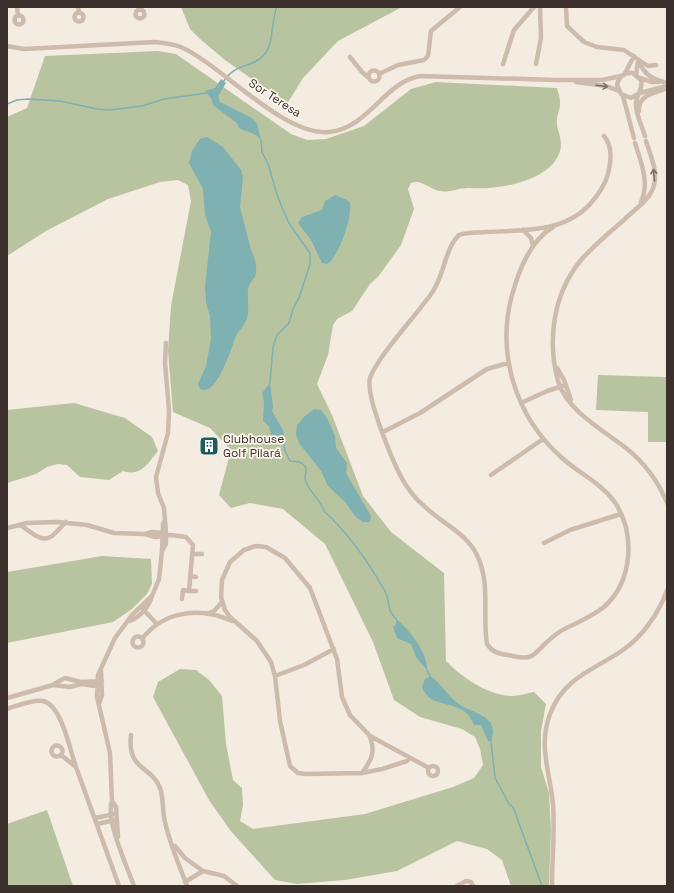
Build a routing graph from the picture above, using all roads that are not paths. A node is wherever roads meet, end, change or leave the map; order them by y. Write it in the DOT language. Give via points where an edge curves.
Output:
graph roads {
  1 [pos="17,7"];
  2 [pos="78,7"];
  3 [pos="460,7"];
  4 [pos="534,7"];
  5 [pos="540,7"];
  6 [pos="566,7"];
  7 [pos="79,13"];
  8 [pos="18,15"];
  9 [pos="7,46"];
  10 [pos="24,48"];
  11 [pos="7,50"];
  12 [pos="634,56"];
  13 [pos="350,57"];
  14 [pos="639,60"];
  15 [pos="503,64"];
  16 [pos="536,64"];
  17 [pos="656,65"];
  18 [pos="379,74"];
  19 [pos="622,76"];
  20 [pos="638,76"];
  21 [pos="369,78"];
  22 [pos="556,80"];
  23 [pos="666,85"];
  24 [pos="619,91"];
  25 [pos="639,94"];
  26 [pos="623,96"];
  27 [pos="640,119"];
  28 [pos="604,136"];
  29 [pos="652,162"];
  30 [pos="642,165"];
  31 [pos="639,206"];
  32 [pos="553,227"];
  33 [pos="523,230"];
  34 [pos="533,246"];
  35 [pos="166,343"];
  36 [pos="508,362"];
  37 [pos="562,384"];
  38 [pos="521,403"];
  39 [pos="383,432"];
  40 [pos="543,439"];
  41 [pos="491,475"];
  42 [pos="667,503"];
  43 [pos="621,514"];
  44 [pos="66,522"];
  45 [pos="20,525"];
  46 [pos="7,528"];
  47 [pos="165,535"];
  48 [pos="544,543"];
  49 [pos="192,554"];
  50 [pos="202,554"];
  51 [pos="190,576"];
  52 [pos="196,577"];
  53 [pos="667,590"];
  54 [pos="189,591"];
  55 [pos="196,591"];
  56 [pos="182,599"];
  57 [pos="222,602"];
  58 [pos="142,609"];
  59 [pos="209,613"];
  60 [pos="156,623"];
  61 [pos="236,623"];
  62 [pos="142,639"];
  63 [pos="334,649"];
  64 [pos="275,676"];
  65 [pos="100,684"];
  66 [pos="53,685"];
  67 [pos="7,698"];
  68 [pos="7,709"];
  69 [pos="131,735"];
  70 [pos="370,736"];
  71 [pos="61,755"];
  72 [pos="410,758"];
  73 [pos="76,767"];
  74 [pos="429,768"];
  75 [pos="362,773"];
  76 [pos="114,814"];
  77 [pos="94,818"];
  78 [pos="115,820"];
  79 [pos="97,824"];
  80 [pos="170,839"];
  81 [pos="203,871"];
  82 [pos="186,884"];
  83 [pos="119,886"];
  84 [pos="134,886"];
  85 [pos="237,886"];
  86 [pos="457,886"];
  87 [pos="473,886"];
  88 [pos="552,886"];
  1 -- 8 [label="street"];
  2 -- 7 [label="street"];
  3 -- 18 [label="street" via="431,31 429,52 424,60"];
  4 -- 15 [label="street" via="514,30"];
  5 -- 16 [label="street" via="541,38"];
  6 -- 12 [label="street" via="567,26 584,42 598,47 617,48"];
  9 -- 10 [label="street, Sor Teresa"];
  10 -- 11 [label="street, Sor Teresa"];
  10 -- 22 [label="street, Sor Teresa" via="162,42 182,48 293,123 309,130 323,132 353,125 398,86 416,77"];
  12 -- 14 [label="street"];
  12 -- 19 [label="street"];
  13 -- 21 [label="street"];
  14 -- 17 [label="street" via="648,66"];
  14 -- 20 [label="street"];
  14 -- 23 [label="street" via="642,69 650,77"];
  18 -- 21 [label="street" via="372,71"];
  18 -- 21 [label="street" via="376,81"];
  19 -- 20 [label="street, Sor Teresa" via="630,73"];
  19 -- 22 [label="street, Sor Teresa" via="602,80"];
  19 -- 24 [label="street" via="617,85"];
  20 -- 23 [label="street, Sor Teresa"];
  20 -- 25 [label="street" via="642,87"];
  22 -- 24 [label="street, Sor Teresa, one-way" via="606,86"];
  23 -- 25 [label="street"];
  23 -- 27 [label="street" via="641,99"];
  24 -- 26 [label="street"];
  25 -- 26 [label="street" via="631,98"];
  25 -- 27 [label="street" via="636,106"];
  26 -- 30 [label="street"];
  27 -- 29 [label="street"];
  28 -- 32 [label="street" via="608,142 610,156 607,178 602,188 580,214"];
  29 -- 30 [label="street"];
  31 -- 29 [label="street, one-way" via="648,197 655,183"];
  30 -- 31 [label="street" via="646,189"];
  31 -- 37 [label="street" via="580,261 558,302 553,331 556,367"];
  32 -- 33 [label="street"];
  32 -- 34 [label="street"];
  33 -- 34 [label="street" via="531,238"];
  33 -- 39 [label="street" via="463,233 456,238 430,296 373,372 369,389"];
  34 -- 36 [label="street" via="518,274 510,301 506,328"];
  35 -- 47 [label="street" via="168,433 156,477 165,519"];
  36 -- 38 [label="street"];
  36 -- 39 [label="street" via="487,369 420,413"];
  37 -- 38 [label="street"];
  37 -- 42 [label="street" via="571,401 592,424 637,457 658,484"];
  38 -- 40 [label="street"];
  39 -- 43 [label="street" via="393,460 408,489 436,517 460,534 476,553 484,575 487,644 496,653 529,657 557,633 605,606 621,582 627,562 628,536"];
  40 -- 41 [label="street"];
  40 -- 43 [label="street" via="561,458 608,494"];
  43 -- 48 [label="street" via="570,530"];
  44 -- 45 [label="street"];
  44 -- 45 [label="street" via="53,535 46,538 39,538"];
  44 -- 47 [label="street" via="114,533 152,532"];
  45 -- 46 [label="street"];
  47 -- 49 [label="street" via="186,537 193,545 190,548"];
  47 -- 58 [label="street" via="166,544 162,551 159,579 149,604"];
  49 -- 50 [label="street"];
  49 -- 51 [label="street" via="189,563"];
  51 -- 52 [label="street"];
  51 -- 54 [label="street" via="187,582"];
  53 -- 88 [label="street" via="657,612 640,634 624,649 578,676 566,688 550,714 544,742 553,804"];
  54 -- 55 [label="street"];
  54 -- 56 [label="street" via="182,590"];
  57 -- 59 [label="street"];
  57 -- 61 [label="street"];
  57 -- 63 [label="street" via="220,588 230,562 250,547 266,547 285,558 310,588"];
  58 -- 60 [label="street"];
  58 -- 65 [label="street" via="113,642 98,674"];
  59 -- 60 [label="street" via="181,615"];
  59 -- 61 [label="street"];
  60 -- 62 [label="street"];
  61 -- 64 [label="street" via="257,641"];
  63 -- 64 [label="street" via="304,665"];
  63 -- 70 [label="street" via="345,706"];
  64 -- 75 [label="street" via="280,721 290,766 294,771 306,774"];
  65 -- 66 [label="street" via="81,684 70,688"];
  65 -- 66 [label="street" via="66,678"];
  65 -- 76 [label="street" via="100,704 110,753"];
  66 -- 67 [label="street"];
  68 -- 73 [label="street" via="42,701 53,706"];
  69 -- 80 [label="street" via="130,746 135,761 161,789 164,818"];
  70 -- 72 [label="street"];
  70 -- 75 [label="street" via="372,759"];
  71 -- 73 [label="street"];
  72 -- 74 [label="street"];
  72 -- 75 [label="street" via="382,769"];
  73 -- 77 [label="street"];
  76 -- 77 [label="street"];
  76 -- 78 [label="street"];
  77 -- 79 [label="street"];
  78 -- 79 [label="street"];
  78 -- 84 [label="street" via="118,838"];
  79 -- 83 [label="street"];
  80 -- 81 [label="street" via="178,852"];
  80 -- 82 [label="street"];
  81 -- 82 [label="street"];
  81 -- 85 [label="street" via="224,876"];
  86 -- 87 [label="street" via="466,881 471,882"];
}
